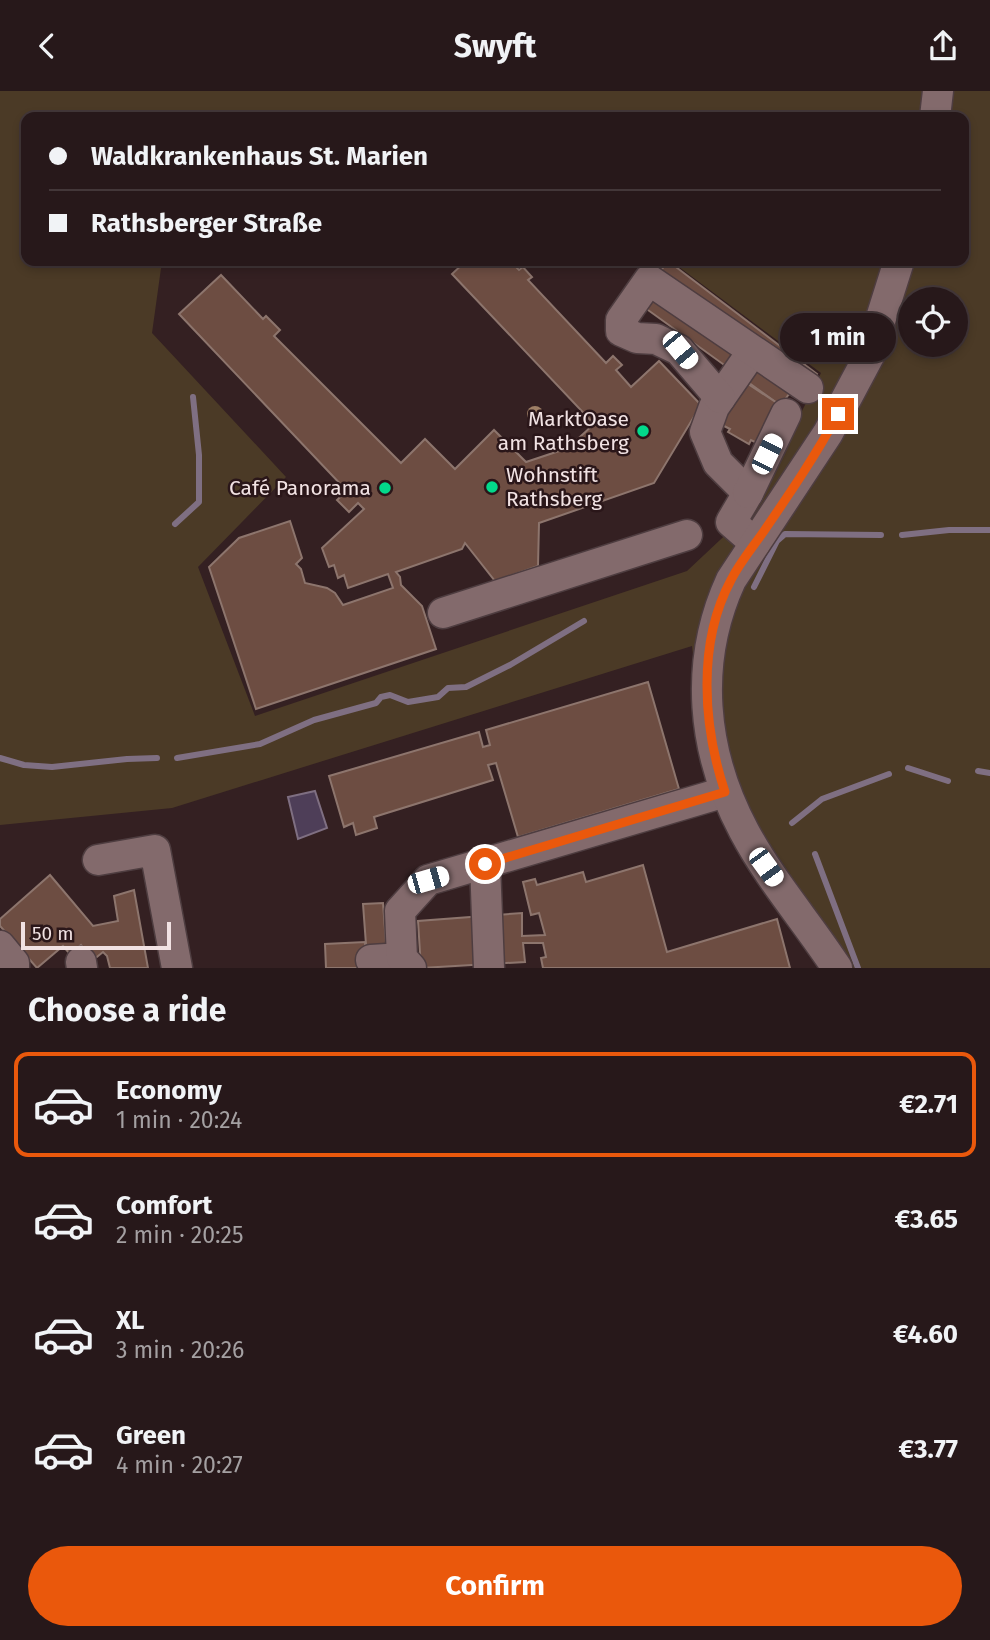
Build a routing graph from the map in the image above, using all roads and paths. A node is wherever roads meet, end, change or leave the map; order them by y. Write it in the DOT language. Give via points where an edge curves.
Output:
graph roads {
  1 [pos="938,91"];
  2 [pos="936,112"];
  3 [pos="895,274"];
  4 [pos="752,352"];
  5 [pos="808,388"];
  6 [pos="720,398"];
  7 [pos="786,414"];
  8 [pos="748,493"];
  9 [pos="687,535"];
  10 [pos="755,544"];
  11 [pos="443,613"];
  12 [pos="725,792"];
  13 [pos="98,860"];
  14 [pos="485,864"];
  15 [pos="0,946"];
  16 [pos="371,960"];
  17 [pos="175,961"];
  18 [pos="407,963"];
  19 [pos="14,968"];
  20 [pos="489,968"];
  21 [pos="837,968"];
  1 -- 2 [label="street"];
  3 -- 10 [label="street" via="869,356 828,433"];
  4 -- 5 [label="street"];
  4 -- 6 [label="street"];
  4 -- 6 [label="street" via="649,280 621,320 621,331 680,350"];
  6 -- 8 [label="street" via="705,432 718,463"];
  7 -- 8 [label="street"];
  8 -- 10 [label="street" via="731,522"];
  9 -- 11 [label="street"];
  10 -- 12 [label="street" via="723,597 707,668 713,755"];
  12 -- 14 [label="street"];
  12 -- 21 [label="street" via="766,867"];
  13 -- 17 [label="street" via="155,850"];
  14 -- 18 [label="street" via="428,880 400,911"];
  14 -- 20 [label="street"];
  15 -- 19 [label="street"];
  16 -- 18 [label="street"];
}
